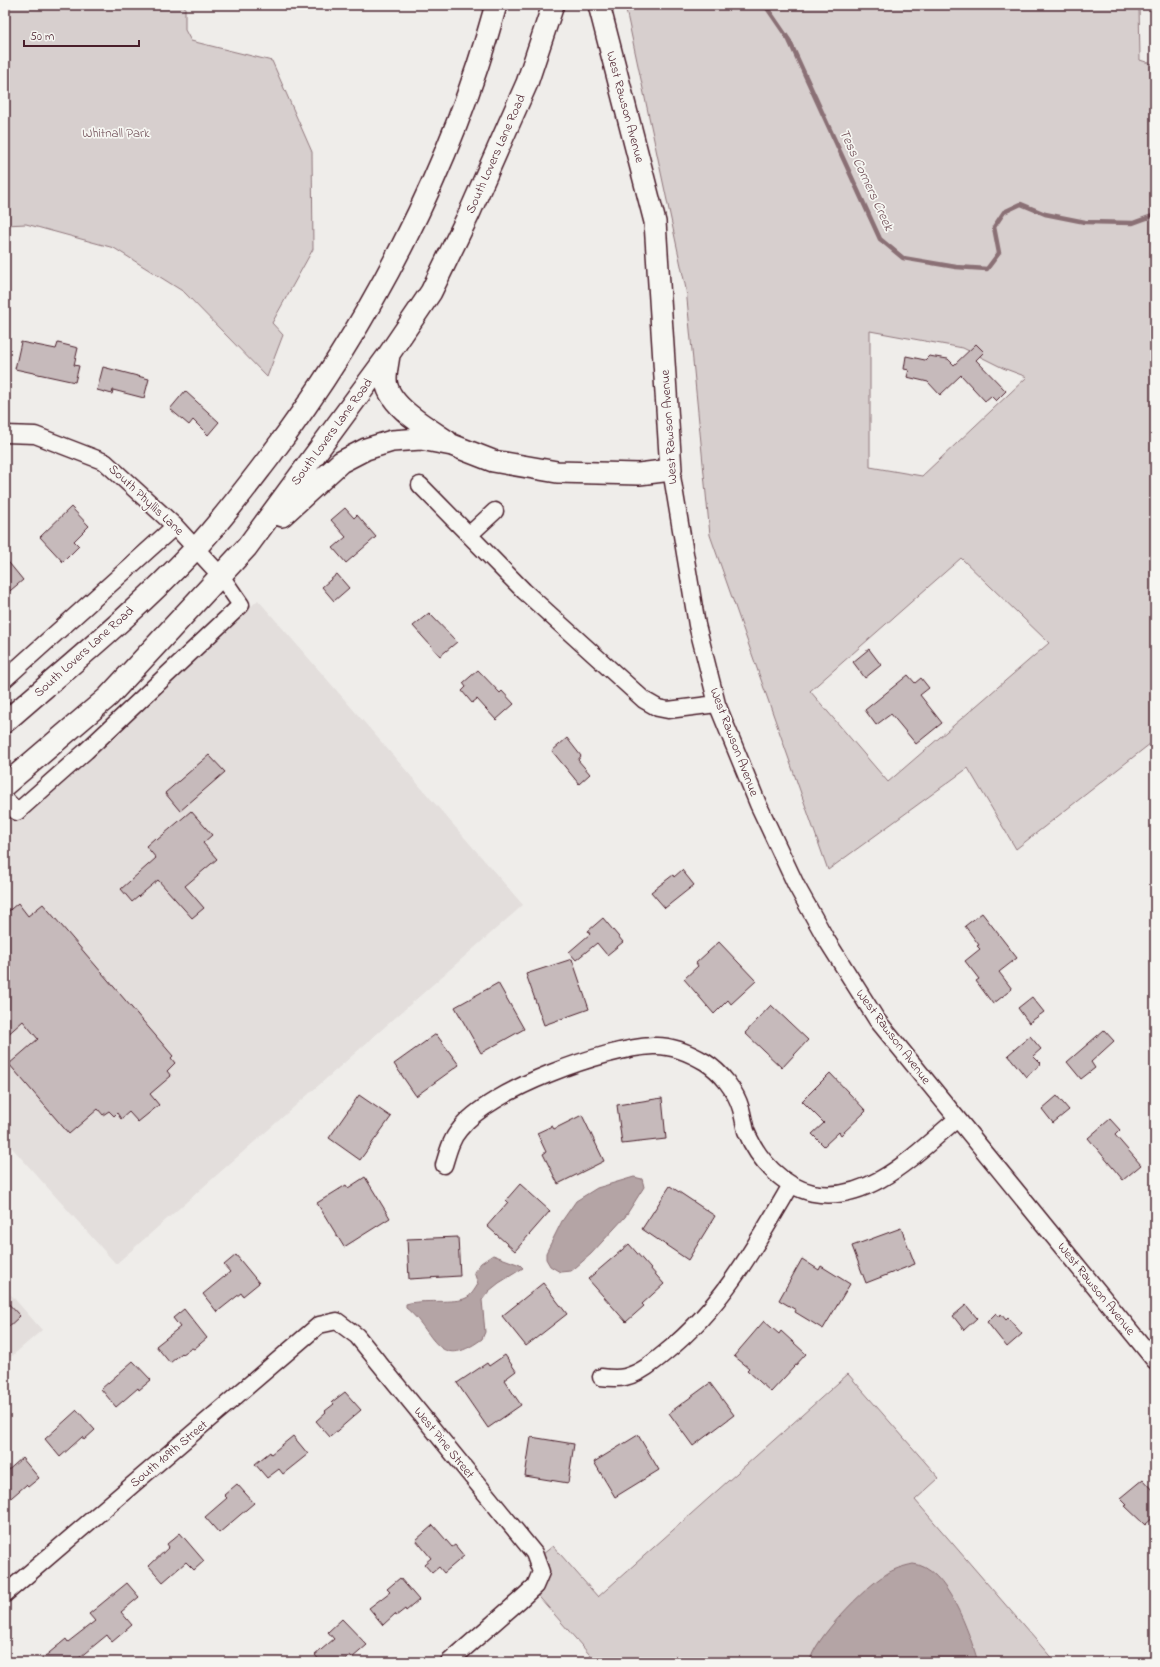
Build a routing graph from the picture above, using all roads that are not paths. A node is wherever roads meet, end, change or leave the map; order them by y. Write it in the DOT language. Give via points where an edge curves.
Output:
graph roads {
  1 [pos="496,5"];
  2 [pos="554,5"];
  3 [pos="598,5"];
  4 [pos="389,354"];
  5 [pos="5,434"];
  6 [pos="452,445"];
  7 [pos="670,470"];
  8 [pos="420,485"];
  9 [pos="495,511"];
  10 [pos="175,526"];
  11 [pos="469,535"];
  12 [pos="247,547"];
  13 [pos="208,562"];
  14 [pos="5,680"];
  15 [pos="717,704"];
  16 [pos="5,722"];
  17 [pos="5,785"];
  18 [pos="5,799"];
  19 [pos="957,1119"];
  20 [pos="444,1165"];
  21 [pos="791,1185"];
  22 [pos="337,1321"];
  23 [pos="1155,1361"];
  24 [pos="601,1377"];
  25 [pos="5,1594"];
  26 [pos="449,1662"];
  1 -- 13 [label="main road, South Lovers Lane Road" via="484,48 415,222 362,321 302,415 234,503"];
  2 -- 4 [label="main road, South Lovers Lane Road" via="527,83 470,214 431,292"];
  3 -- 7 [label="main road, West Rawson Avenue" via="655,222"];
  4 -- 6 [label="main road" via="386,380 391,398"];
  4 -- 12 [label="main road, South Lovers Lane Road"];
  5 -- 10 [label="street, South Phyllis Lane" via="35,435 105,462"];
  6 -- 7 [label="main road" via="493,460 557,472 639,474"];
  6 -- 12 [label="main road" via="421,439 392,441 366,449 341,462"];
  7 -- 15 [label="street, West Rawson Avenue" via="697,625"];
  8 -- 11 [label="street"];
  9 -- 11 [label="street"];
  10 -- 13 [label="street, South Phyllis Lane"];
  10 -- 14 [label="street"];
  11 -- 15 [label="street" via="524,591 644,700 668,710"];
  12 -- 13 [label="main road, South Lovers Lane Road"];
  13 -- 16 [label="main road, South Lovers Lane Road" via="155,589"];
  13 -- 17 [label="main road, South Lovers Lane Road" via="108,697"];
  13 -- 18 [label="street, South Phyllis Lane" via="241,605 86,751 17,812"];
  15 -- 19 [label="street, West Rawson Avenue" via="758,804 796,885 826,939 877,1020"];
  19 -- 21 [label="street" via="896,1169 863,1189 827,1195"];
  19 -- 23 [label="street, West Rawson Avenue"];
  20 -- 21 [label="street" via="452,1140 460,1128 469,1118 500,1098 569,1067 622,1051 652,1046 681,1050 716,1070 737,1099 747,1131 763,1160"];
  21 -- 24 [label="street" via="749,1256 716,1302 691,1330 640,1371 618,1378"];
  22 -- 25 [label="street, South 109th Street" via="319,1325"];
  22 -- 26 [label="street, West Pine Street" via="357,1336 534,1553 541,1572 535,1586"];
}
